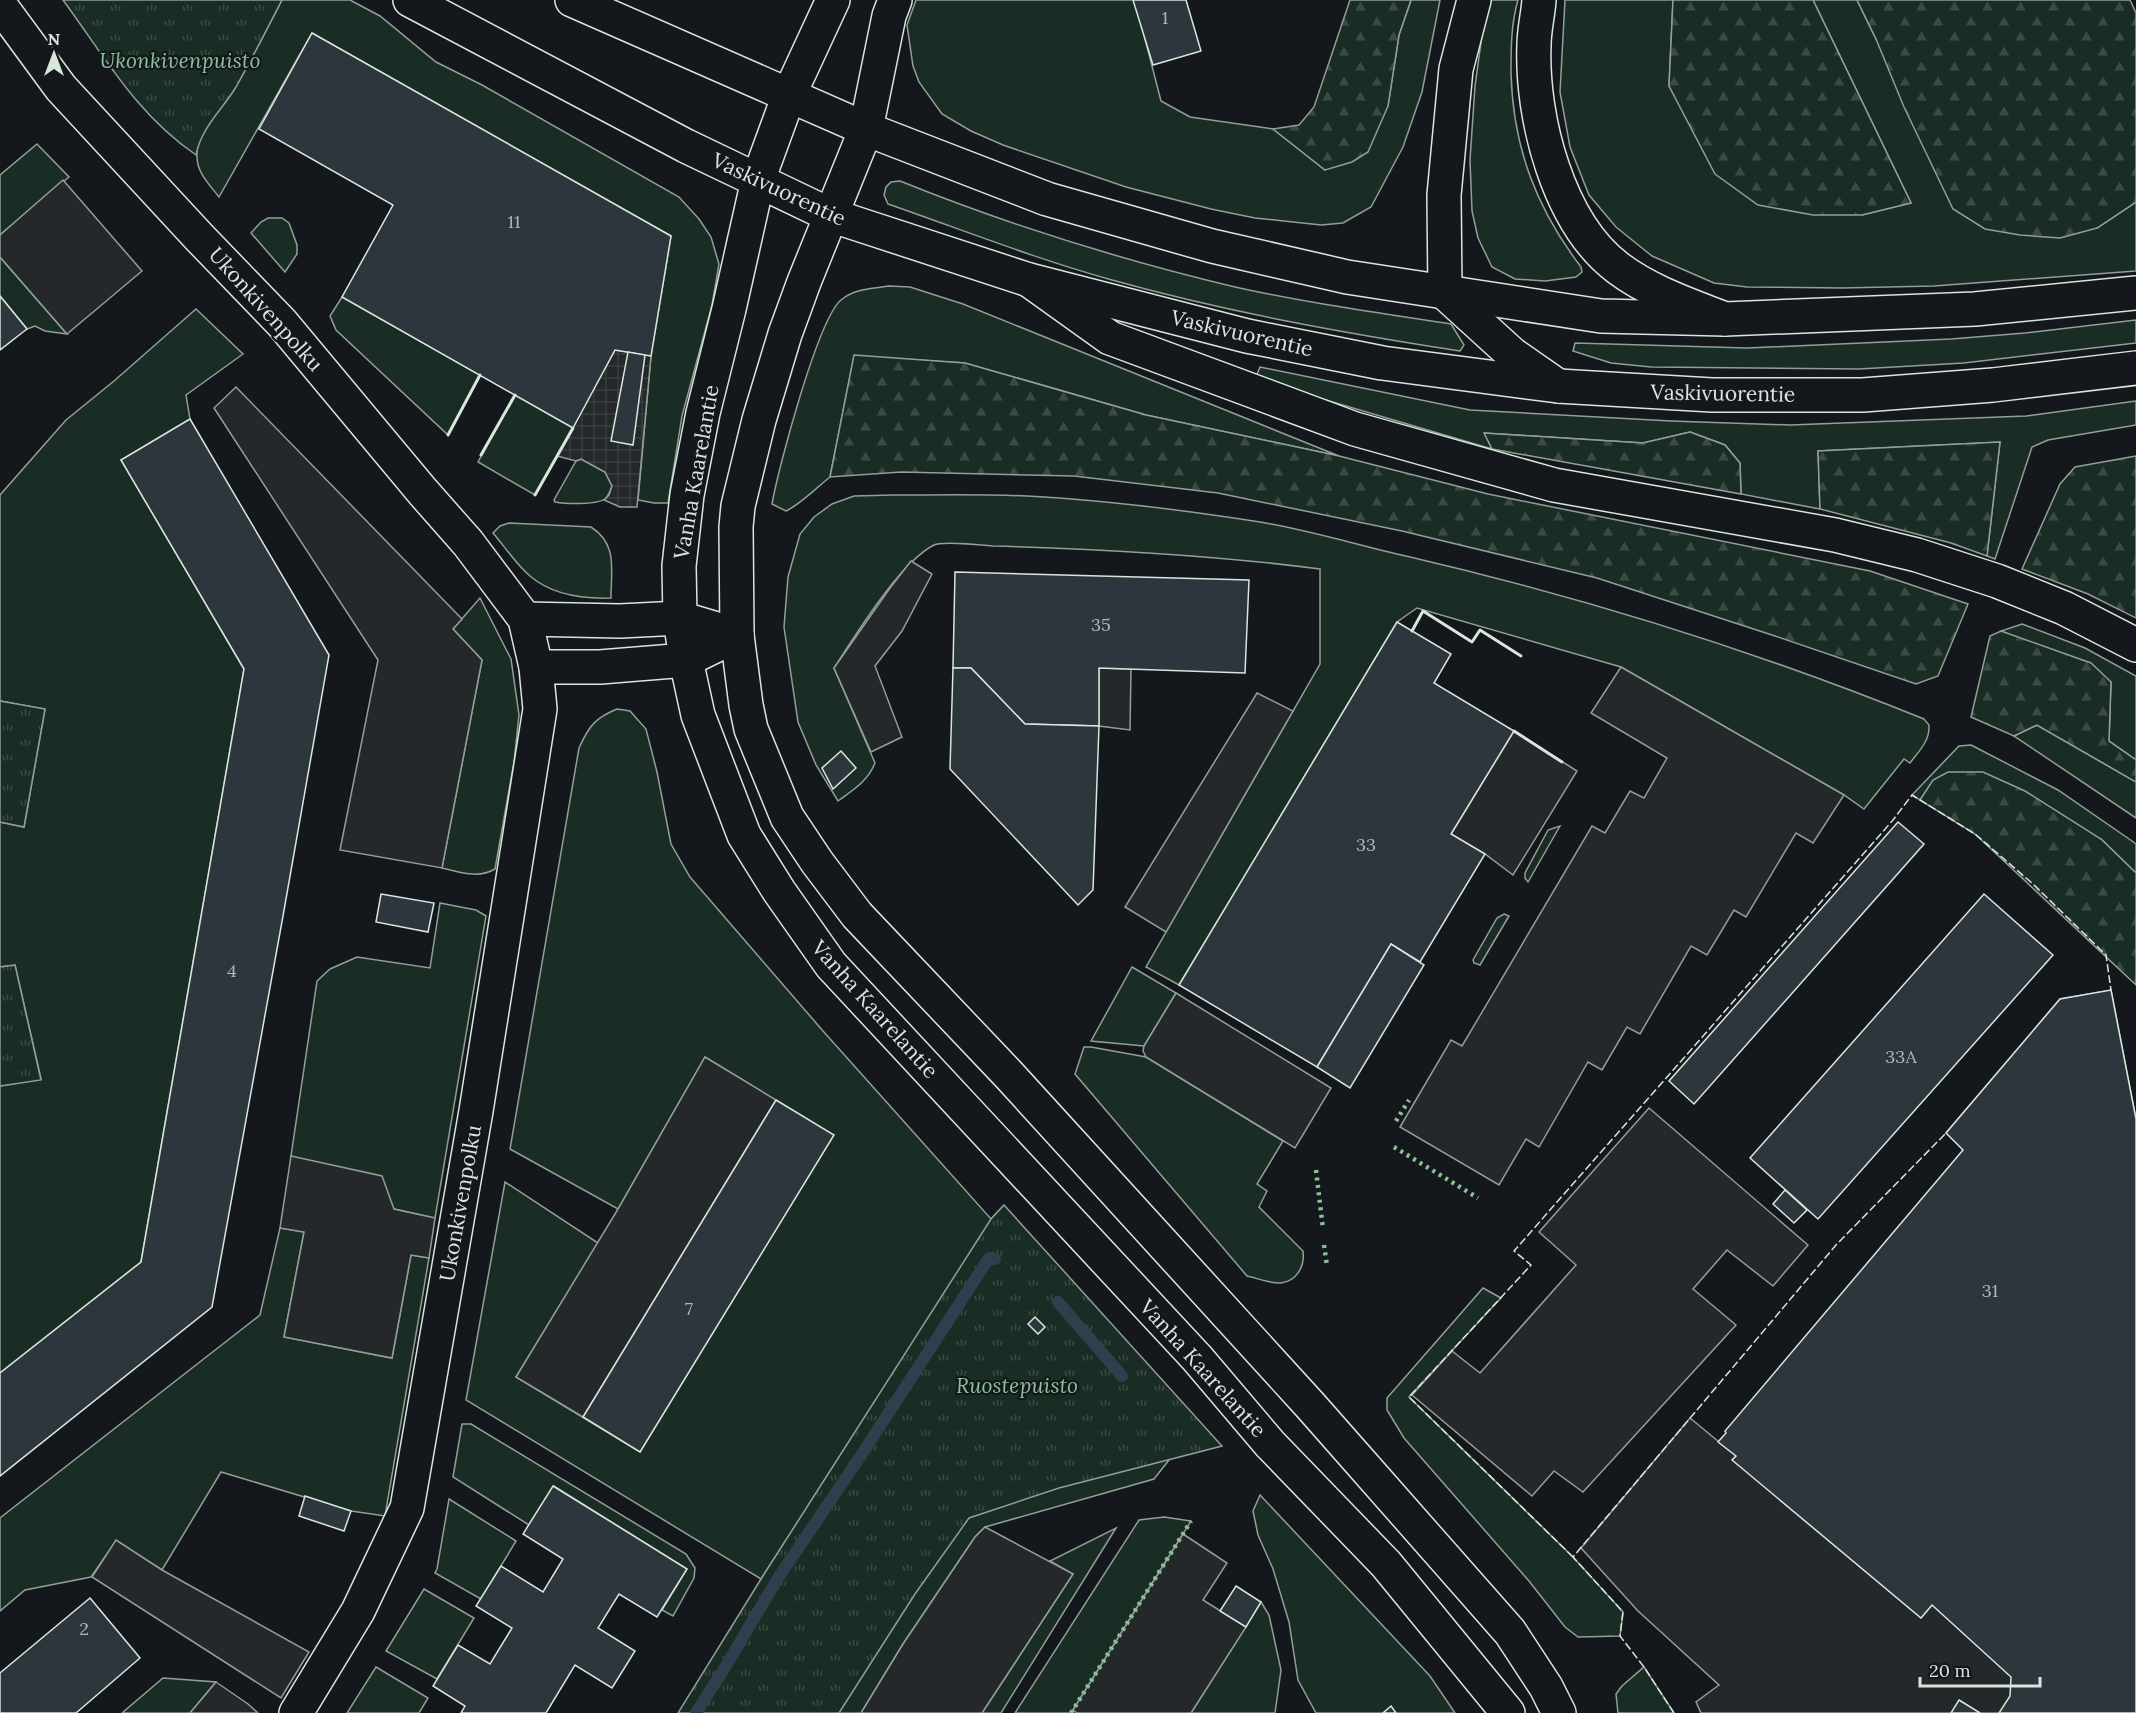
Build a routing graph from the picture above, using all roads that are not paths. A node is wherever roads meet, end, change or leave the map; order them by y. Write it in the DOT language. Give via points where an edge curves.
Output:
graph roads {
  1 [pos="410,0"];
  2 [pos="572,0"];
  3 [pos="832,0"];
  4 [pos="895,0"];
  5 [pos="1474,0"];
  6 [pos="1539,0"];
  7 [pos="0,5"];
  8 [pos="789,95"];
  9 [pos="866,129"];
  10 [pos="758,180"];
  11 [pos="830,215"];
  12 [pos="1029,280"];
  13 [pos="1445,293"];
  14 [pos="2136,293"];
  15 [pos="1725,319"];
  16 [pos="2136,368"];
  17 [pos="1558,386"];
  18 [pos="680,618"];
  19 [pos="525,619"];
  20 [pos="737,635"];
  21 [pos="2136,645"];
  22 [pos="686,660"];
  23 [pos="536,667"];
  24 [pos="296,1713"];
  25 [pos="1508,1713"];
  26 [pos="1559,1713"];
  1 -- 10 [label="main road, Vaskivuorentie"];
  2 -- 8 [label="main road"];
  3 -- 8 [label="main road, Vanha Kaarelantie"];
  4 -- 9 [label="main road"];
  5 -- 13 [label="main road" via="1456,69 1444,195"];
  6 -- 15 [label="main road" via="1534,45 1537,104 1560,190 1587,236 1618,268 1662,295"];
  7 -- 19 [label="main road, Ukonkivenpolku" via="62,88 282,323 468,543"];
  8 -- 9 [label="main road"];
  8 -- 10 [label="main road, Vanha Kaarelantie"];
  9 -- 11 [label="main road"];
  9 -- 13 [label="main road" via="1047,199 1212,246 1347,277"];
  10 -- 11 [label="main road, Vaskivuorentie"];
  10 -- 18 [label="main road, Vanha Kaarelantie" via="687,495 679,566"];
  11 -- 12 [label="main road, Vaskivuorentie"];
  11 -- 20 [label="main road" via="785,334 738,506"];
  12 -- 17 [label="main road, Vaskivuorentie" via="1247,336 1382,363"];
  12 -- 21 [label="main road" via="1110,338 1355,429 1554,485 1835,535 1917,555 2017,589"];
  13 -- 15 [label="main road" via="1601,316"];
  13 -- 17 [label="main road" via="1512,354"];
  14 -- 15 [label="main road" via="1975,309"];
  16 -- 17 [label="main road, Vaskivuorentie" via="1863,395 1712,395"];
  18 -- 19 [label="main road"];
  18 -- 20 [label="main road"];
  18 -- 22 [label="main road, Vanha Kaarelantie"];
  19 -- 23 [label="main road, Ukonkivenpolku"];
  20 -- 22 [label="main road"];
  20 -- 26 [label="main road" via="751,729 787,817 857,915 1310,1405 1510,1632"];
  22 -- 23 [label="main road"];
  22 -- 25 [label="main road, Vanha Kaarelantie" via="703,728 744,835 831,965 1197,1358 1270,1444 1386,1564"];
  23 -- 24 [label="main road, Ukonkivenpolku" via="540,709 407,1508 358,1611"];
}
